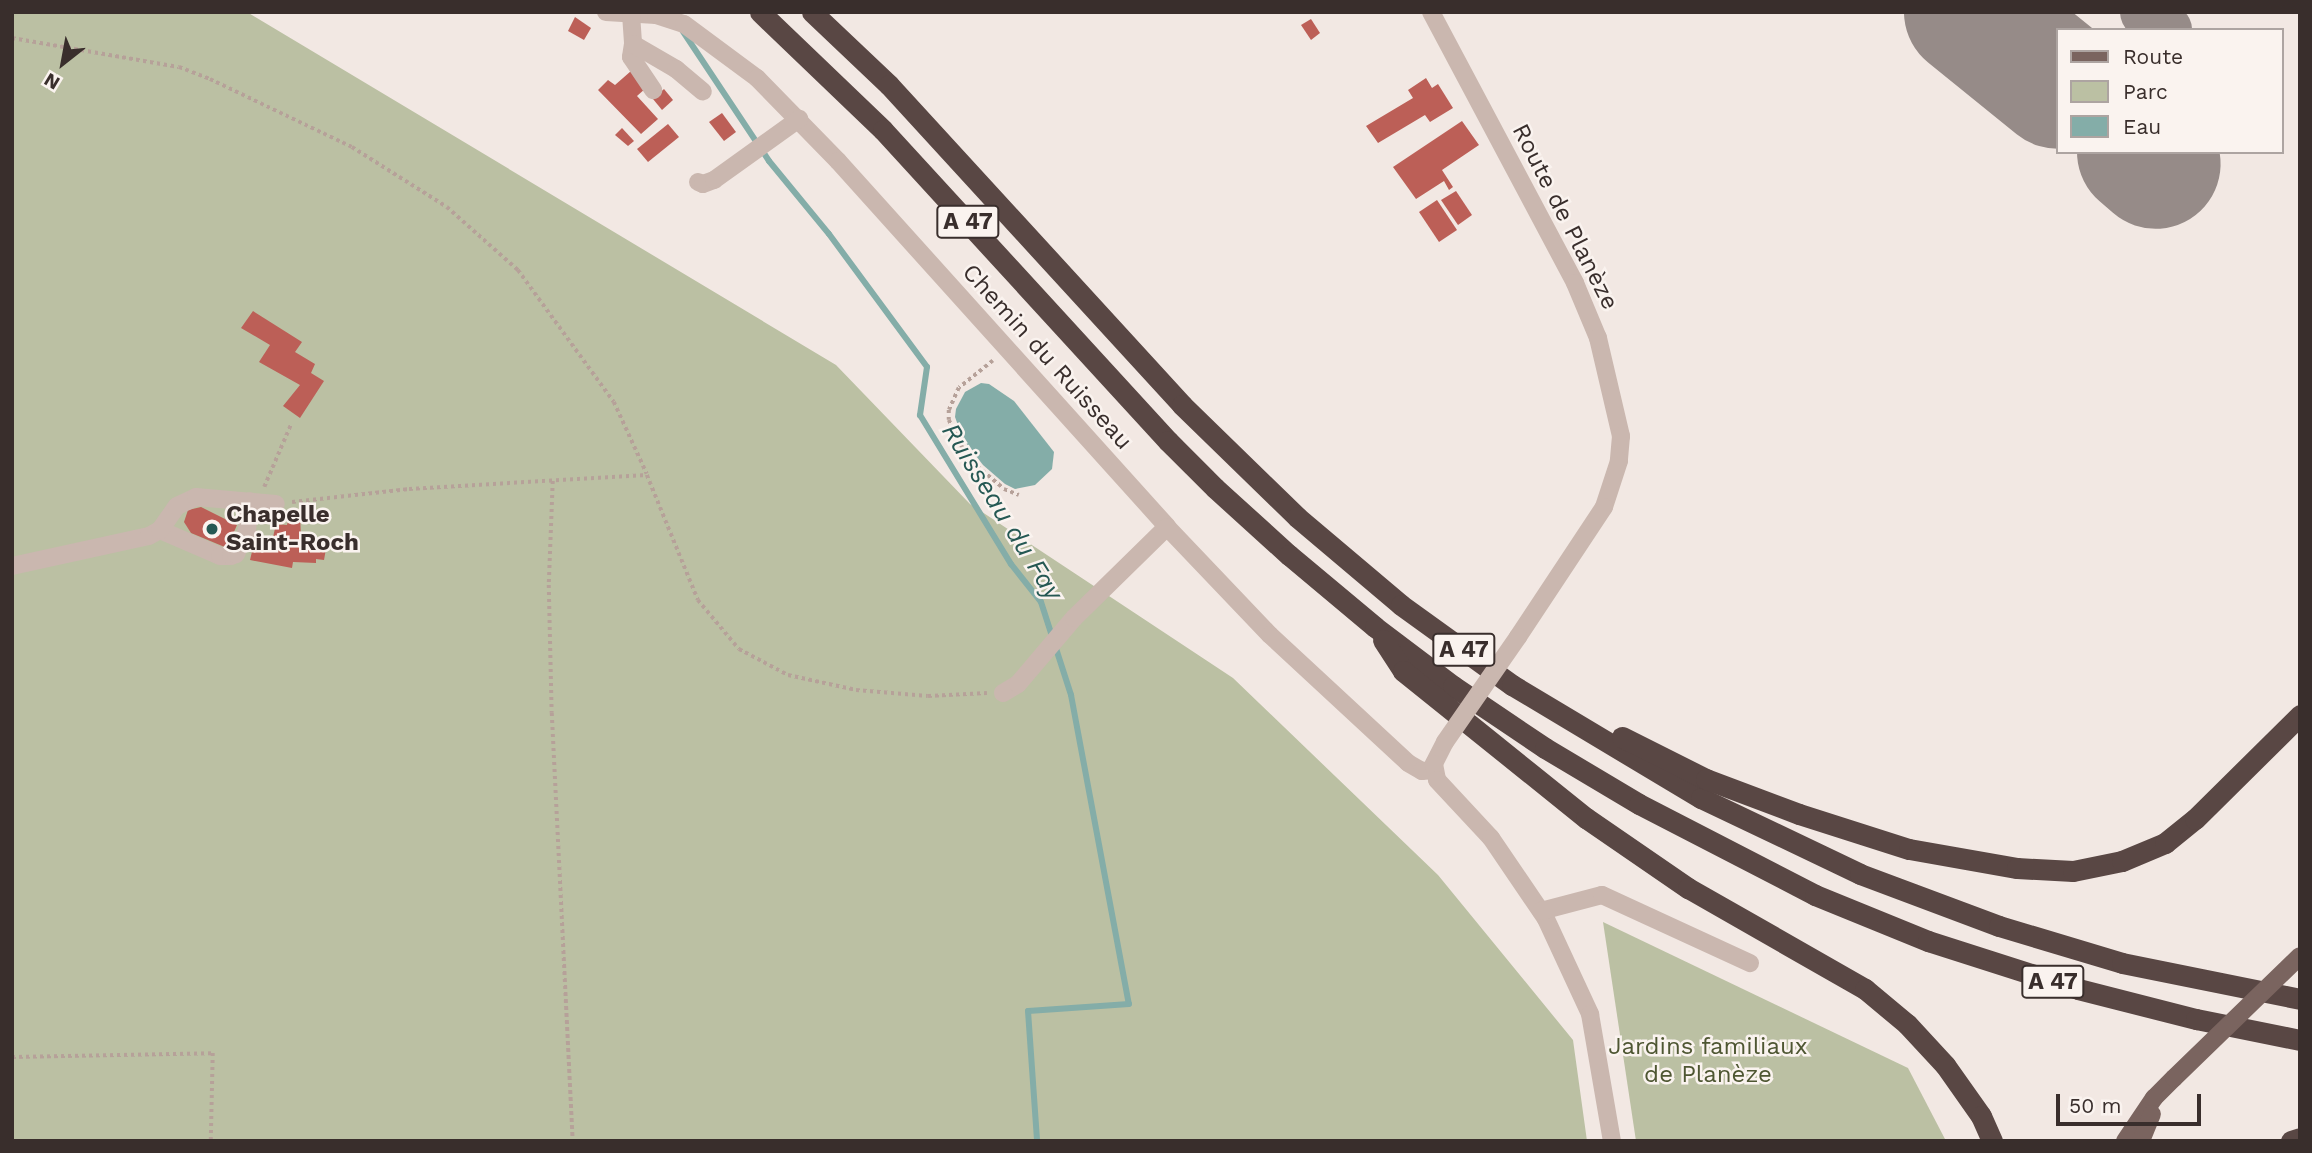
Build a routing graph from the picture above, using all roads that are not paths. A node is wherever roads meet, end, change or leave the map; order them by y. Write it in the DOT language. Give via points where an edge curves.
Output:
graph roads {
  1 [pos="606,12"];
  2 [pos="760,12"];
  3 [pos="812,12"];
  4 [pos="1431,12"];
  5 [pos="631,14"];
  6 [pos="633,44"];
  7 [pos="653,90"];
  8 [pos="703,92"];
  9 [pos="799,119"];
  10 [pos="698,182"];
  11 [pos="1167,527"];
  12 [pos="160,530"];
  13 [pos="12,566"];
  14 [pos="1375,627"];
  15 [pos="1003,693"];
  16 [pos="2300,715"];
  17 [pos="1573,722"];
  18 [pos="1434,770"];
  19 [pos="1541,911"];
  20 [pos="2300,956"];
  21 [pos="1750,964"];
  22 [pos="2300,999"];
  23 [pos="2300,1040"];
  24 [pos="2174,1079"];
  25 [pos="2300,1138"];
  26 [pos="1612,1141"];
  27 [pos="1992,1141"];
  28 [pos="2125,1141"];
  29 [pos="2141,1141"];
  30 [pos="2291,1141"];
  1 -- 5 [label="street, Chemin du Ruisseau"];
  2 -- 14 [label="highway, A 47" via="883,130 1177,450 1279,547"];
  3 -- 17 [label="highway, A 47" via="889,85 1182,405 1297,517 1401,604 1512,685"];
  4 -- 18 [label="street, Route de Planèze, bridge" via="1575,283 1598,338 1620,436 1613,486 1604,507 1445,741"];
  5 -- 6 [label="street"];
  5 -- 9 [label="street, Chemin du Ruisseau" via="665,16 684,24 757,78"];
  6 -- 7 [label="street" via="631,57"];
  6 -- 8 [label="street" via="676,69"];
  9 -- 10 [label="street" via="708,183"];
  9 -- 11 [label="street, Chemin du Ruisseau"];
  11 -- 15 [label="street" via="1052,642 1018,684"];
  11 -- 18 [label="street, Chemin du Ruisseau" via="1270,635 1369,729 1408,763 1422,771"];
  12 -- 12 [label="street" via="185,500 210,496 262,503 231,556 220,556"];
  12 -- 13 [label="street"];
  14 -- 23 [label="highway, A 47" via="1453,686 1588,775 1815,895 1928,941 2067,986"];
  14 -- 27 [label="highway" via="1403,671 1586,818 1688,888 1865,989 1907,1024 1945,1065 1981,1116"];
  16 -- 17 [label="highway" via="2165,843 2122,861 2073,871 2017,868 1909,849 1706,779 1623,737"];
  17 -- 22 [label="highway, A 47" via="1701,798 1860,874 1999,926 2122,963"];
  18 -- 19 [label="street" via="1445,791 1491,838"];
  19 -- 21 [label="street" via="1602,895"];
  19 -- 26 [label="street" via="1590,1014"];
  20 -- 24 [label="main road, bridge"];
  24 -- 28 [label="main road" via="2154,1098"];
  24 -- 29 [label="main road" via="2145,1126"];
  25 -- 30 [label="highway"];
}
